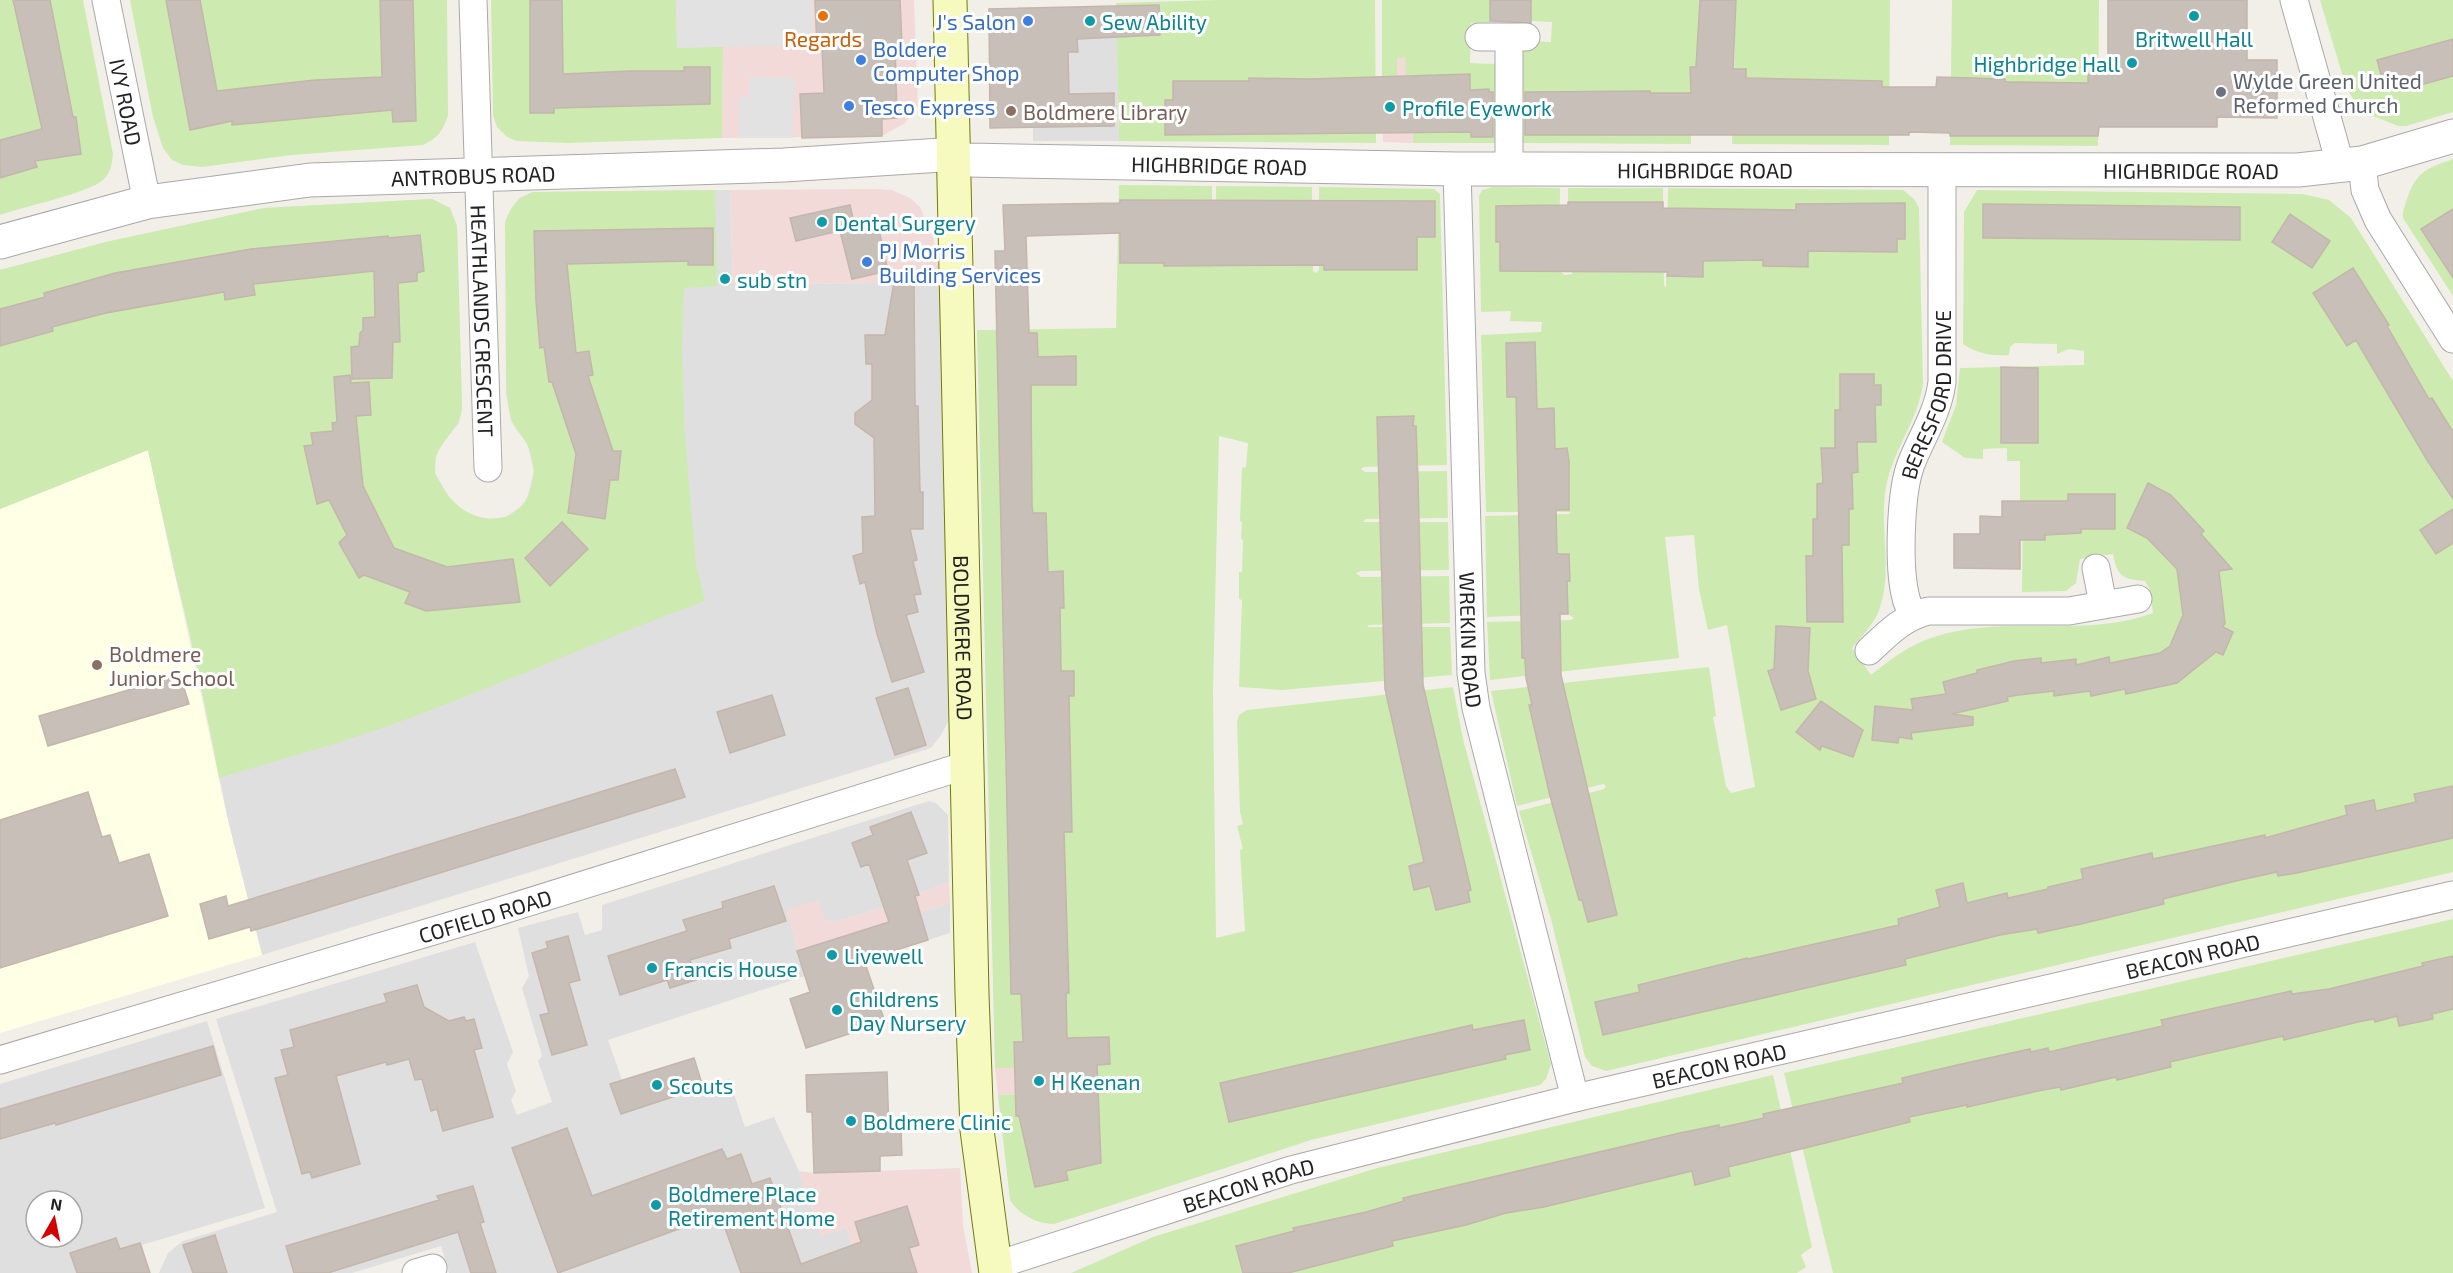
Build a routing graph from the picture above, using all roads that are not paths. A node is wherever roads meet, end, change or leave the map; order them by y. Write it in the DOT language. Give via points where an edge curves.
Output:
graph roads {
  1 [pos="106,0"];
  2 [pos="473,0"];
  3 [pos="950,0"];
  4 [pos="2294,0"];
  5 [pos="1479,37"];
  6 [pos="2453,136"];
  7 [pos="954,156"];
  8 [pos="2351,165"];
  9 [pos="1457,169"];
  10 [pos="1509,169"];
  11 [pos="1942,170"];
  12 [pos="478,173"];
  13 [pos="147,201"];
  14 [pos="0,242"];
  15 [pos="2453,339"];
  16 [pos="488,468"];
  17 [pos="2096,568"];
  18 [pos="2138,600"];
  19 [pos="2103,604"];
  20 [pos="1913,615"];
  21 [pos="1869,651"];
  22 [pos="967,765"];
  23 [pos="2453,895"];
  24 [pos="0,1060"];
  25 [pos="1575,1098"];
  26 [pos="995,1270"];
  1 -- 13 [label="street, IVY ROAD"];
  2 -- 12 [label="street, HEATHLANDS CRESCENT"];
  3 -- 7 [label="main road, BOLDMERE ROAD"];
  4 -- 8 [label="street"];
  5 -- 10 [label="street" via="1517,38"];
  6 -- 8 [label="street, HIGHBRIDGE ROAD"];
  7 -- 9 [label="street, HIGHBRIDGE ROAD" via="968,160"];
  7 -- 12 [label="street, ANTROBUS ROAD"];
  7 -- 22 [label="main road, BOLDMERE ROAD"];
  8 -- 11 [label="street, HIGHBRIDGE ROAD" via="2298,170"];
  8 -- 15 [label="street" via="2378,220"];
  9 -- 10 [label="street, HIGHBRIDGE ROAD"];
  9 -- 25 [label="street, WREKIN ROAD" via="1471,673 1476,708"];
  10 -- 11 [label="street, HIGHBRIDGE ROAD"];
  11 -- 20 [label="street, BERESFORD DRIVE" via="1941,390 1904,489 1902,564 1906,598"];
  12 -- 13 [label="street, ANTROBUS ROAD" via="310,180"];
  12 -- 16 [label="street, HEATHLANDS CRESCENT"];
  13 -- 14 [label="street, ANTROBUS ROAD"];
  17 -- 19 [label="street"];
  18 -- 19 [label="street"];
  19 -- 20 [label="street" via="2069,611 1928,611"];
  20 -- 21 [label="street"];
  22 -- 24 [label="street, COFIELD ROAD" via="497,912"];
  22 -- 26 [label="main road, BOLDMERE ROAD" via="977,1130"];
  23 -- 25 [label="street, BEACON ROAD"];
  25 -- 26 [label="street, BEACON ROAD" via="1291,1170"];
}
